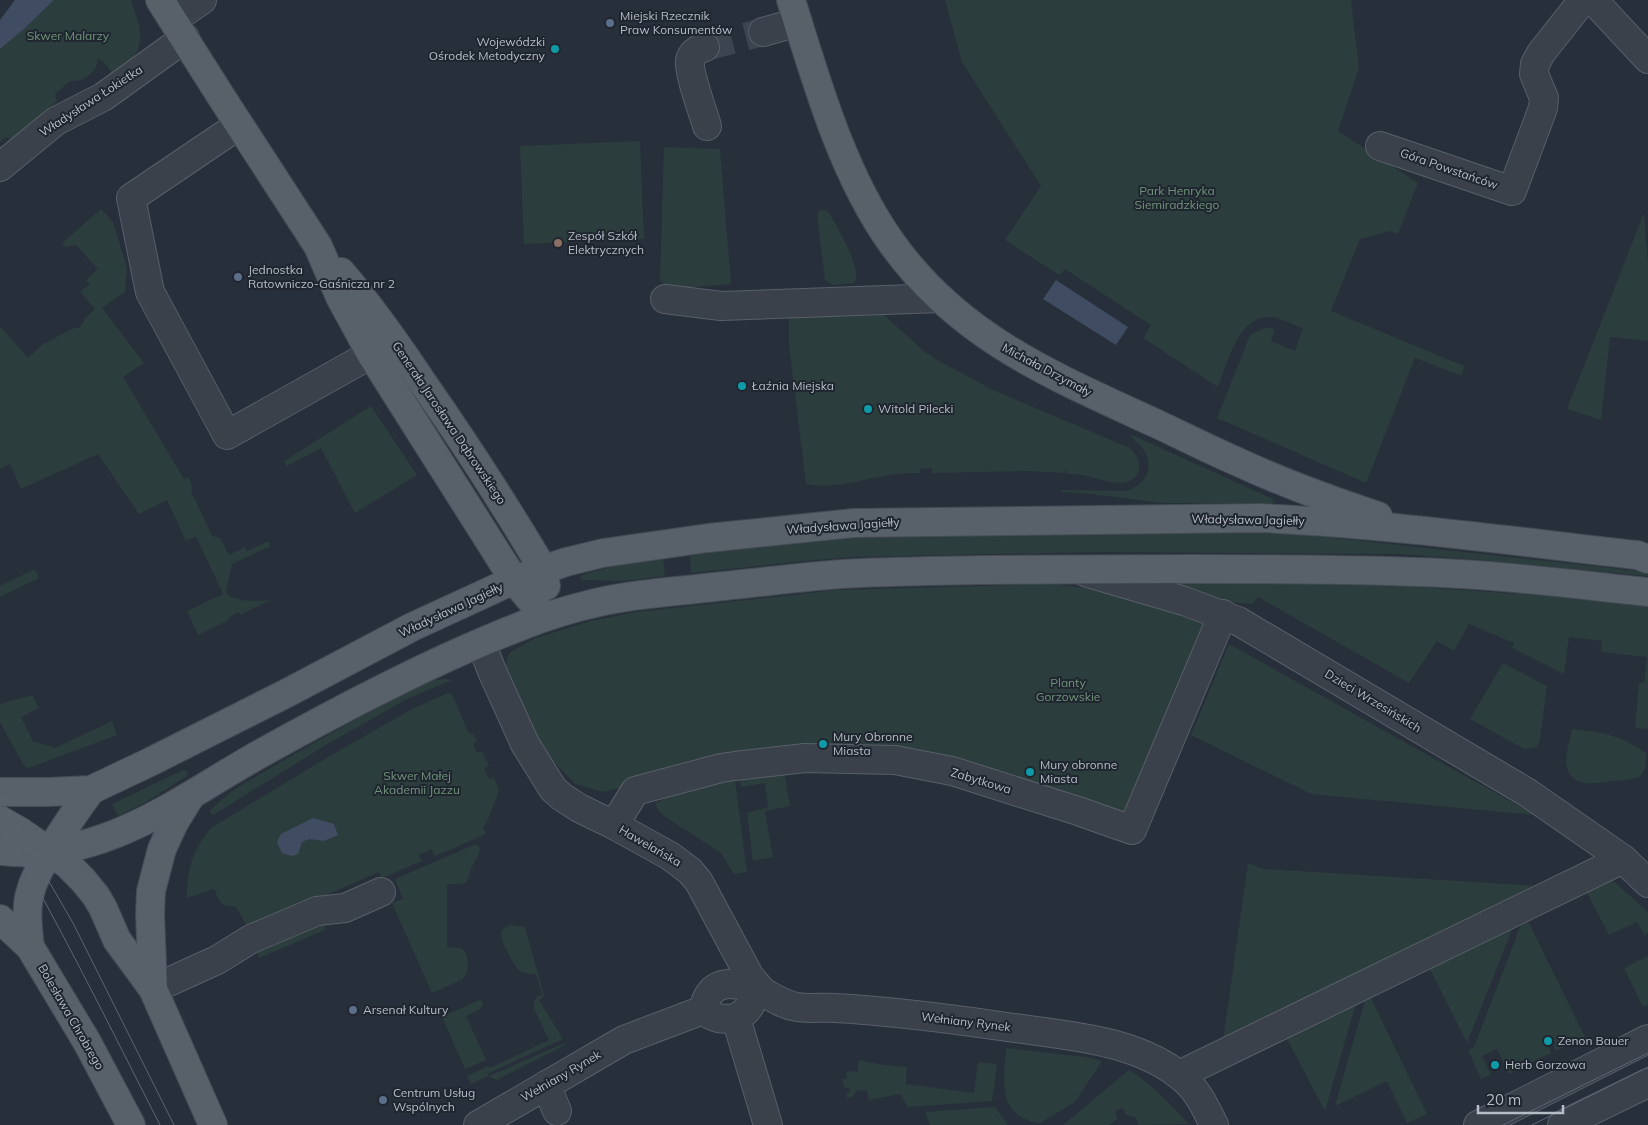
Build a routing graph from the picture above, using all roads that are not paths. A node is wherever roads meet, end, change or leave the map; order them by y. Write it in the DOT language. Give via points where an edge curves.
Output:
graph roads {
  1 [pos="202,0"];
  2 [pos="1583,0"];
  3 [pos="1593,0"];
  4 [pos="795,11"];
  5 [pos="173,19"];
  6 [pos="763,32"];
  7 [pos="705,47"];
  8 [pos="1648,59"];
  9 [pos="239,125"];
  10 [pos="707,126"];
  11 [pos="1380,146"];
  12 [pos="0,167"];
  13 [pos="318,246"];
  14 [pos="940,298"];
  15 [pos="673,305"];
  16 [pos="394,341"];
  17 [pos="371,354"];
  18 [pos="1419,531"];
  19 [pos="1644,556"];
  20 [pos="543,569"];
  21 [pos="1073,569"];
  22 [pos="514,580"];
  23 [pos="1648,592"];
  24 [pos="1223,614"];
  25 [pos="548,616"];
  26 [pos="481,643"];
  27 [pos="91,790"];
  28 [pos="0,792"];
  29 [pos="192,795"];
  30 [pos="0,820"];
  31 [pos="614,825"];
  32 [pos="0,851"];
  33 [pos="50,852"];
  34 [pos="1623,859"];
  35 [pos="1648,883"];
  36 [pos="381,892"];
  37 [pos="0,919"];
  38 [pos="30,947"];
  39 [pos="153,989"];
  40 [pos="762,992"];
  41 [pos="703,1010"];
  42 [pos="736,1018"];
  43 [pos="1648,1039"];
  44 [pos="1179,1075"];
  45 [pos="1648,1083"];
  46 [pos="546,1085"];
  47 [pos="557,1111"];
  48 [pos="130,1125"];
  49 [pos="213,1125"];
  50 [pos="478,1125"];
  51 [pos="768,1125"];
  52 [pos="1214,1125"];
  53 [pos="1478,1125"];
  54 [pos="1562,1125"];
  1 -- 5 [label="street, Władysława Łokietka"];
  2 -- 11 [label="street, Góra Powstańców" via="1535,64 1534,74 1544,98 1543,108 1512,191"];
  3 -- 8 [label="street"];
  4 -- 6 [label="street"];
  4 -- 14 [label="main road, Michała Drzymały" via="839,141 864,198 891,243"];
  5 -- 9 [label="main road, Generała Jarosława Dąbrowskiego"];
  5 -- 12 [label="street, Władysława Łokietka" via="103,97 56,122"];
  7 -- 10 [label="street" via="694,53 690,60"];
  9 -- 13 [label="main road, Generała Jarosława Dąbrowskiego"];
  9 -- 17 [label="street" via="131,198 150,292 227,435"];
  13 -- 16 [label="main road, Generała Jarosława Dąbrowskiego"];
  13 -- 17 [label="main road, Generała Jarosława Dąbrowskiego" via="340,297"];
  14 -- 15 [label="street"];
  14 -- 18 [label="main road, Michała Drzymały" via="993,341 1101,399 1247,466"];
  16 -- 17 [label="street"];
  16 -- 20 [label="main road, Generała Jarosława Dąbrowskiego" via="477,460"];
  17 -- 22 [label="main road, Generała Jarosława Dąbrowskiego"];
  18 -- 19 [label="main road, Władysława Jagiełły"];
  18 -- 20 [label="main road, Władysława Jagiełły" via="1261,518 875,522 653,545 603,553"];
  20 -- 22 [label="main road, Władysława Jagiełły"];
  20 -- 25 [label="main road, Generała Jarosława Dąbrowskiego"];
  21 -- 23 [label="main road" via="1334,569 1436,573 1533,579"];
  21 -- 24 [label="street, Dzieci Wrzesińskich"];
  21 -- 25 [label="main road" via="840,574 619,598"];
  22 -- 25 [label="main road, Generała Jarosława Dąbrowskiego"];
  22 -- 27 [label="main road, Władysława Jagiełły" via="412,627"];
  24 -- 31 [label="street, Zabytkowa" via="1132,830 952,771 895,760 805,758 721,768 635,792"];
  24 -- 34 [label="street, Dzieci Wrzesińskich" via="1528,793"];
  25 -- 26 [label="main road"];
  26 -- 29 [label="main road" via="358,700 228,771"];
  26 -- 31 [label="street, Hawelańska" via="525,744 553,789 579,808"];
  27 -- 28 [label="main road"];
  27 -- 33 [label="main road"];
  29 -- 33 [label="main road" via="113,836"];
  29 -- 39 [label="main road" via="162,849 151,890"];
  30 -- 33 [label="main road"];
  31 -- 40 [label="street, Hawelańska" via="670,856 696,877 750,977"];
  32 -- 33 [label="main road"];
  33 -- 38 [label="main road" via="34,880 29,897"];
  33 -- 39 [label="main road" via="67,864 96,896 117,940"];
  34 -- 35 [label="street, Dzieci Wrzesińskich"];
  34 -- 44 [label="street"];
  36 -- 39 [label="street" via="345,908 317,911 251,939 217,960"];
  37 -- 38 [label="main road, Bolesława Chrobrego"];
  38 -- 48 [label="main road, Bolesława Chrobrego" via="87,1042"];
  39 -- 49 [label="main road"];
  40 -- 41 [label="street, Wełniany Rynek" via="730,984 719,985 710,992"];
  40 -- 42 [label="street"];
  40 -- 44 [label="street, Wełniany Rynek" via="797,1008 834,1008 964,1021 1114,1044 1157,1061"];
  41 -- 42 [label="street" via="724,1020"];
  41 -- 46 [label="street, Wełniany Rynek" via="624,1040"];
  42 -- 51 [label="street"];
  43 -- 53 [label="street"];
  44 -- 52 [label="street, Wełniany Rynek" via="1196,1092"];
  45 -- 54 [label="street"];
  46 -- 47 [label="street"];
  46 -- 50 [label="street, Wełniany Rynek"];
}
